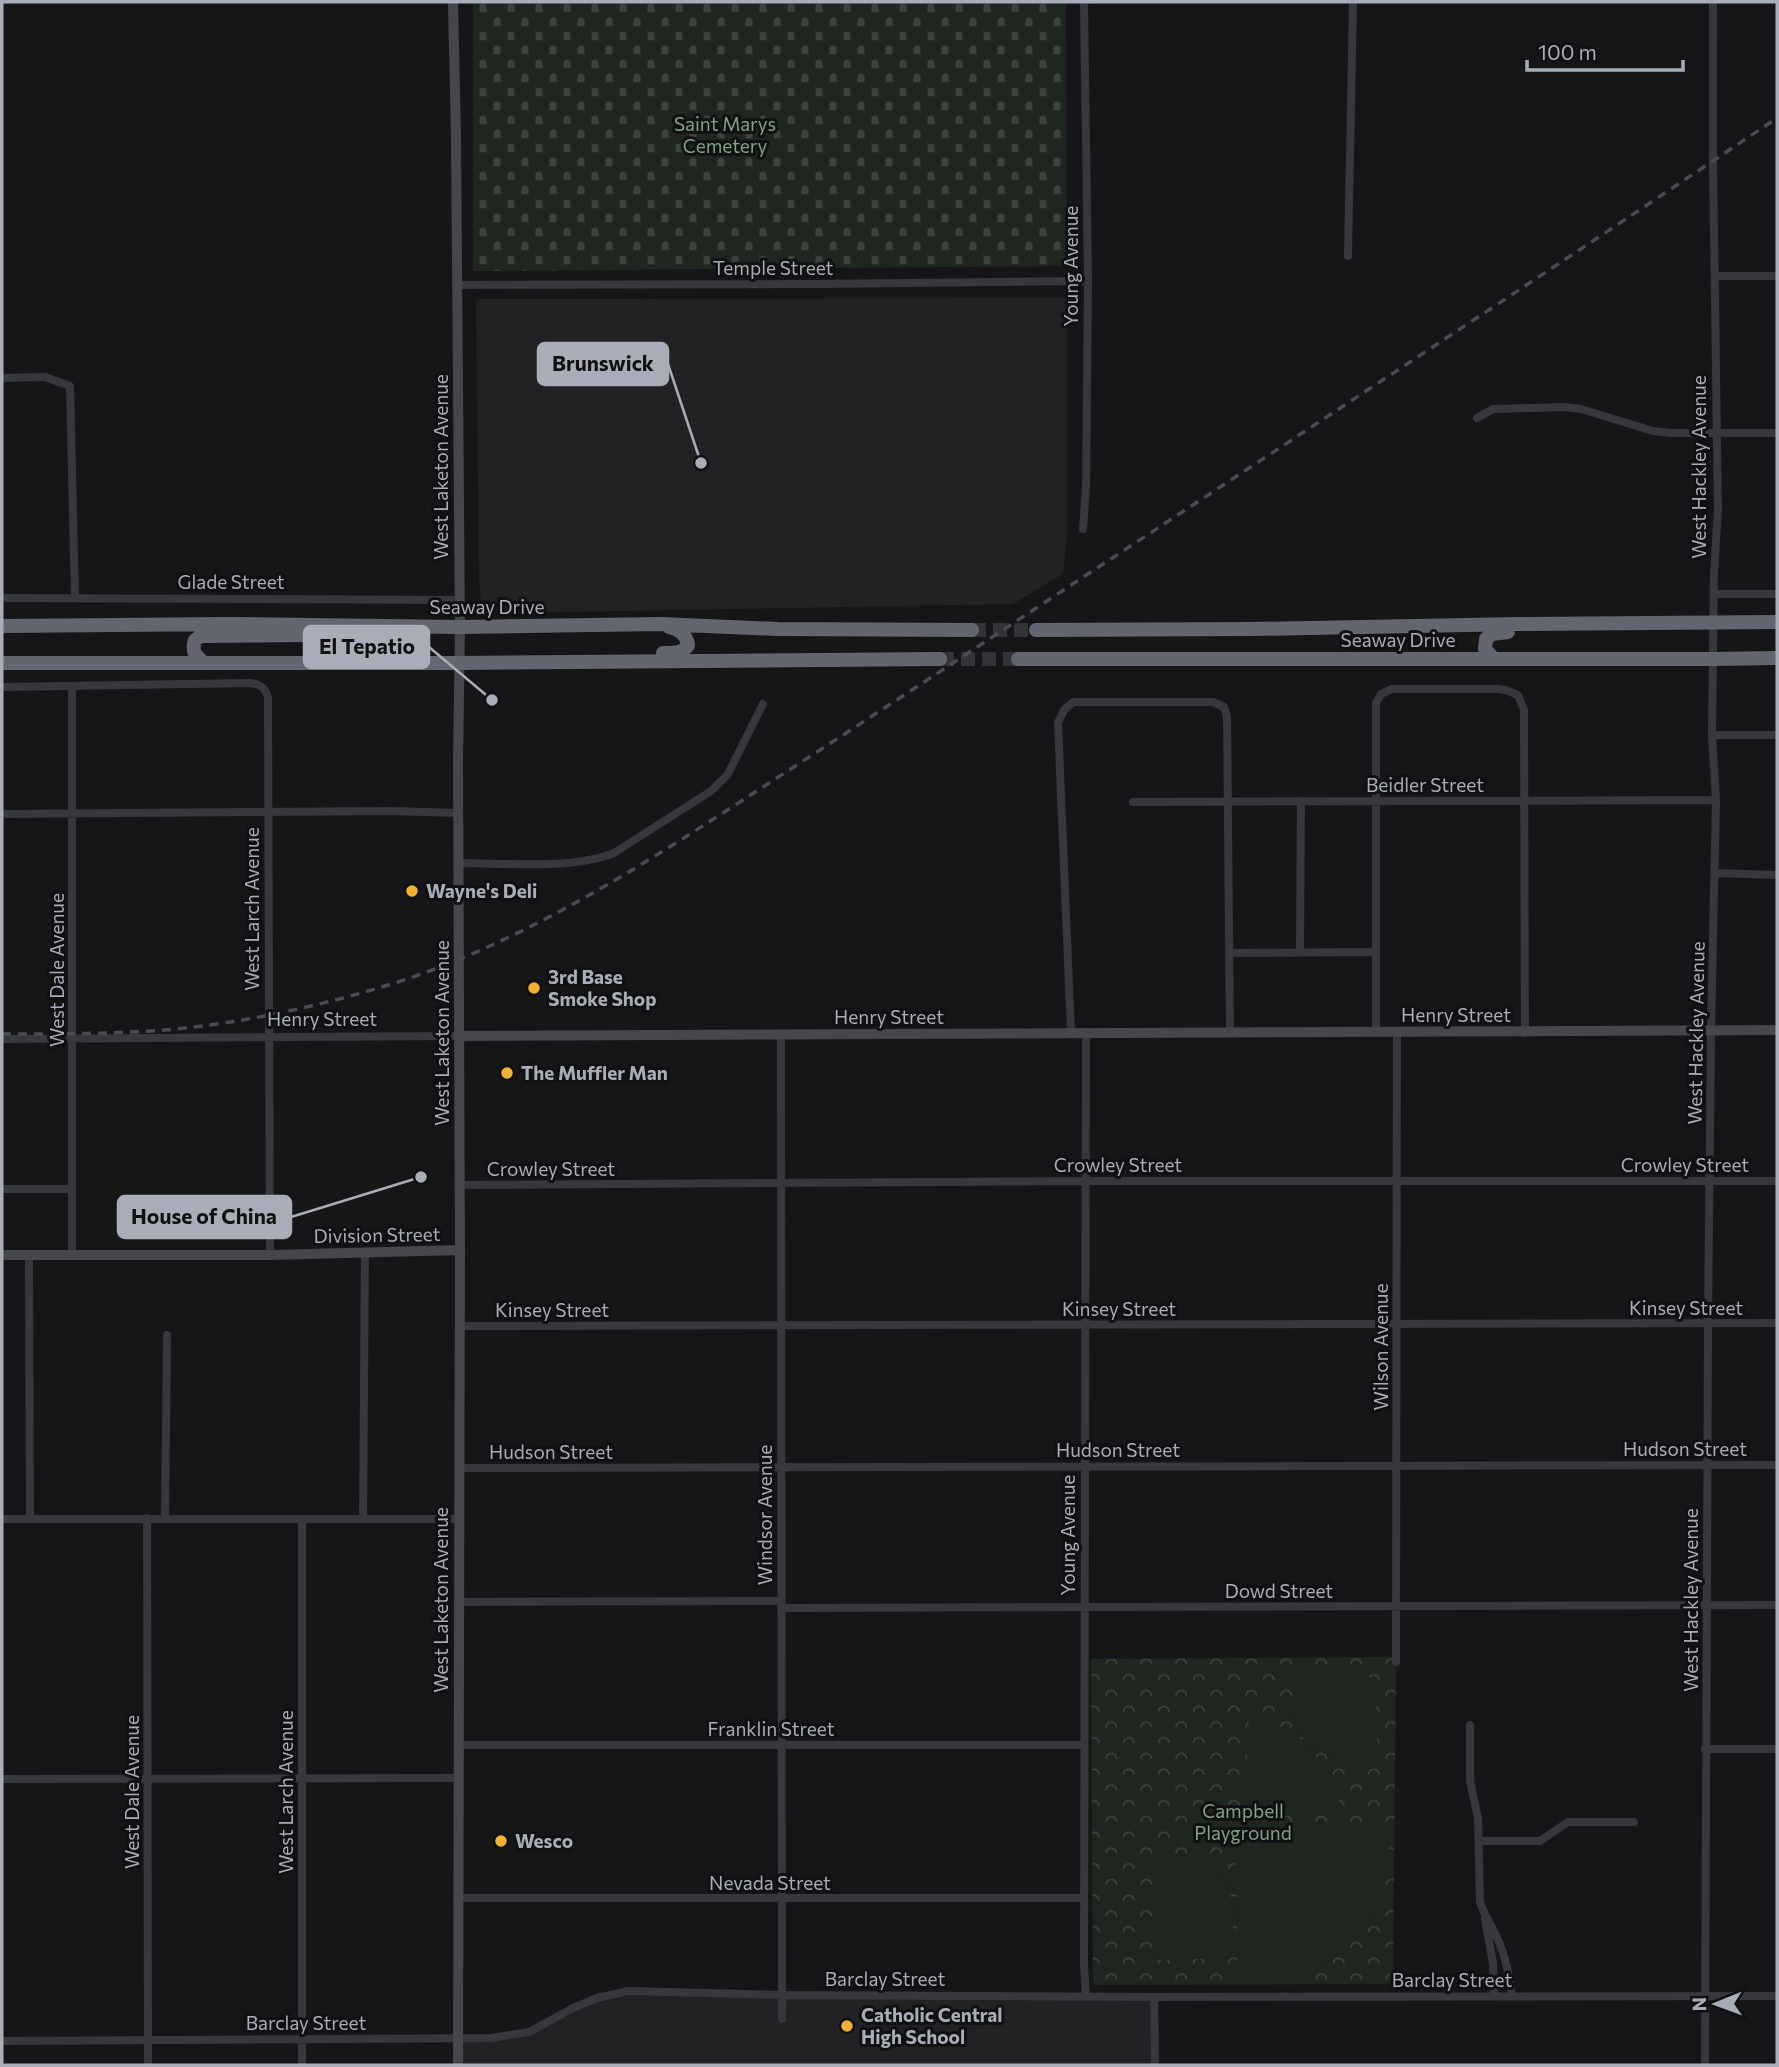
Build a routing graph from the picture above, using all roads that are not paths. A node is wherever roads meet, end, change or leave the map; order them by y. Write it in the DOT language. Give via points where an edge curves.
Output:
graph roads {
  1 [pos="453,2"];
  2 [pos="1084,2"];
  3 [pos="1353,2"];
  4 [pos="1713,2"];
  5 [pos="1348,256"];
  6 [pos="1715,276"];
  7 [pos="1777,276"];
  8 [pos="1088,281"];
  9 [pos="457,285"];
  10 [pos="2,378"];
  11 [pos="1477,418"];
  12 [pos="1716,433"];
  13 [pos="1777,433"];
  14 [pos="1083,529"];
  15 [pos="1714,594"];
  16 [pos="1777,594"];
  17 [pos="2,598"];
  18 [pos="75,598"];
  19 [pos="460,600"];
  20 [pos="1777,622"];
  21 [pos="1691,623"];
  22 [pos="1714,623"];
  23 [pos="661,624"];
  24 [pos="2,626"];
  25 [pos="434,626"];
  26 [pos="460,627"];
  27 [pos="972,630"];
  28 [pos="1035,630"];
  29 [pos="1777,649"];
  30 [pos="1493,658"];
  31 [pos="1739,658"];
  32 [pos="1777,658"];
  33 [pos="940,659"];
  34 [pos="1018,659"];
  35 [pos="1713,659"];
  36 [pos="2,663"];
  37 [pos="205,663"];
  38 [pos="458,663"];
  39 [pos="485,663"];
  40 [pos="72,686"];
  41 [pos="2,687"];
  42 [pos="763,704"];
  43 [pos="1712,735"];
  44 [pos="1777,735"];
  45 [pos="1716,800"];
  46 [pos="1301,801"];
  47 [pos="1375,801"];
  48 [pos="1525,801"];
  49 [pos="1133,802"];
  50 [pos="1228,802"];
  51 [pos="268,813"];
  52 [pos="459,813"];
  53 [pos="2,814"];
  54 [pos="72,814"];
  55 [pos="459,863"];
  56 [pos="1714,873"];
  57 [pos="1777,875"];
  58 [pos="1300,952"];
  59 [pos="1376,952"];
  60 [pos="1229,954"];
  61 [pos="1777,1030"];
  62 [pos="1086,1032"];
  63 [pos="1230,1032"];
  64 [pos="1376,1032"];
  65 [pos="1525,1032"];
  66 [pos="1711,1032"];
  67 [pos="1071,1033"];
  68 [pos="1397,1033"];
  69 [pos="460,1035"];
  70 [pos="781,1035"];
  71 [pos="268,1037"];
  72 [pos="73,1038"];
  73 [pos="2,1039"];
  74 [pos="1086,1181"];
  75 [pos="1710,1181"];
  76 [pos="1777,1181"];
  77 [pos="1397,1182"];
  78 [pos="781,1183"];
  79 [pos="459,1185"];
  80 [pos="2,1189"];
  81 [pos="72,1189"];
  82 [pos="460,1250"];
  83 [pos="365,1253"];
  84 [pos="72,1254"];
  85 [pos="2,1255"];
  86 [pos="29,1255"];
  87 [pos="270,1255"];
  88 [pos="1777,1323"];
  89 [pos="1085,1324"];
  90 [pos="1708,1324"];
  91 [pos="1397,1325"];
  92 [pos="460,1326"];
  93 [pos="781,1326"];
  94 [pos="167,1335"];
  95 [pos="1084,1465"];
  96 [pos="1708,1465"];
  97 [pos="1777,1465"];
  98 [pos="1396,1466"];
  99 [pos="781,1467"];
  100 [pos="458,1468"];
  101 [pos="165,1513"];
  102 [pos="2,1518"];
  103 [pos="147,1518"];
  104 [pos="363,1518"];
  105 [pos="30,1519"];
  106 [pos="302,1519"];
  107 [pos="458,1519"];
  108 [pos="458,1602"];
  109 [pos="781,1604"];
  110 [pos="1777,1605"];
  111 [pos="1708,1606"];
  112 [pos="1084,1607"];
  113 [pos="1396,1607"];
  114 [pos="1396,1662"];
  115 [pos="1470,1725"];
  116 [pos="783,1744"];
  117 [pos="458,1745"];
  118 [pos="1084,1745"];
  119 [pos="1705,1749"];
  120 [pos="1777,1749"];
  121 [pos="457,1778"];
  122 [pos="2,1779"];
  123 [pos="148,1779"];
  124 [pos="301,1779"];
  125 [pos="1634,1822"];
  126 [pos="1480,1841"];
  127 [pos="457,1898"];
  128 [pos="1084,1898"];
  129 [pos="783,1899"];
  130 [pos="1484,1916"];
  131 [pos="782,1995"];
  132 [pos="1086,1996"];
  133 [pos="1494,1996"];
  134 [pos="1512,1996"];
  135 [pos="1777,1996"];
  136 [pos="1154,1997"];
  137 [pos="1706,1997"];
  138 [pos="782,2019"];
  139 [pos="458,2038"];
  140 [pos="302,2039"];
  141 [pos="148,2040"];
  142 [pos="2,2041"];
  143 [pos="148,2065"];
  144 [pos="302,2065"];
  145 [pos="457,2065"];
  146 [pos="1155,2065"];
  147 [pos="1705,2065"];
  1 -- 9 [label="main road, West Laketon Avenue"];
  2 -- 8 [label="street, Young Avenue"];
  3 -- 5 [label="street"];
  4 -- 6 [label="street, West Hackley Avenue"];
  6 -- 7 [label="street"];
  6 -- 12 [label="street, West Hackley Avenue"];
  8 -- 9 [label="street, Temple Street"];
  8 -- 14 [label="street, Young Avenue"];
  9 -- 19 [label="main road, West Laketon Avenue"];
  10 -- 18 [label="street" via="44,377 70,386"];
  11 -- 12 [label="street" via="1493,409 1564,407 1653,430"];
  12 -- 13 [label="street"];
  12 -- 15 [label="street, West Hackley Avenue"];
  15 -- 16 [label="street"];
  15 -- 22 [label="street, West Hackley Avenue"];
  17 -- 18 [label="street, Glade Street"];
  18 -- 19 [label="street, Glade Street"];
  19 -- 26 [label="main road, West Laketon Avenue"];
  20 -- 22 [label="highway, Seaway Drive"];
  21 -- 22 [label="highway, Seaway Drive"];
  21 -- 28 [label="highway, Seaway Drive"];
  21 -- 30 [label="highway" via="1676,630 1500,632 1485,642 1486,653"];
  22 -- 35 [label="street, West Hackley Avenue"];
  23 -- 26 [label="highway, Seaway Drive"];
  23 -- 27 [label="highway, Seaway Drive"];
  23 -- 39 [label="highway" via="685,636 685,650 502,655"];
  24 -- 25 [label="highway, Seaway Drive"];
  25 -- 26 [label="highway, Seaway Drive"];
  25 -- 37 [label="highway" via="417,635 205,635 195,640 193,649"];
  26 -- 38 [label="main road, West Laketon Avenue"];
  29 -- 31 [label="highway"];
  30 -- 34 [label="highway, Seaway Drive"];
  30 -- 35 [label="highway, Seaway Drive"];
  31 -- 32 [label="highway, Seaway Drive"];
  31 -- 35 [label="highway, Seaway Drive"];
  33 -- 39 [label="highway"];
  35 -- 43 [label="street, West Hackley Avenue"];
  36 -- 37 [label="highway"];
  37 -- 38 [label="highway"];
  38 -- 39 [label="highway"];
  38 -- 52 [label="main road, West Laketon Avenue"];
  40 -- 41 [label="street"];
  40 -- 51 [label="street, West Larch Avenue" via="261,686 268,698"];
  40 -- 54 [label="street, West Dale Avenue"];
  42 -- 55 [label="street" via="728,774 711,791 614,853 568,863"];
  43 -- 44 [label="street"];
  43 -- 45 [label="street, West Hackley Avenue"];
  45 -- 48 [label="street, Beidler Street"];
  45 -- 56 [label="street, West Hackley Avenue"];
  46 -- 47 [label="street, Beidler Street"];
  46 -- 50 [label="street, Beidler Street"];
  46 -- 58 [label="street"];
  47 -- 48 [label="street, Beidler Street"];
  47 -- 48 [label="street" via="1375,708 1381,694 1392,689 1498,689 1518,695 1524,710"];
  47 -- 59 [label="street"];
  48 -- 65 [label="street"];
  49 -- 50 [label="street, Beidler Street"];
  50 -- 60 [label="street"];
  50 -- 67 [label="street" via="1224,707 1213,702 1073,702 1064,710 1058,723"];
  51 -- 52 [label="street"];
  51 -- 54 [label="street"];
  51 -- 71 [label="street, West Larch Avenue"];
  52 -- 55 [label="main road, West Laketon Avenue"];
  53 -- 54 [label="street"];
  54 -- 72 [label="street, West Dale Avenue"];
  55 -- 69 [label="main road, West Laketon Avenue"];
  56 -- 57 [label="street"];
  56 -- 66 [label="street, West Hackley Avenue"];
  58 -- 59 [label="street"];
  58 -- 60 [label="street"];
  59 -- 64 [label="street"];
  60 -- 63 [label="street"];
  61 -- 66 [label="main road, Henry Street"];
  62 -- 63 [label="main road, Henry Street"];
  62 -- 67 [label="main road, Henry Street"];
  62 -- 74 [label="street, Young Avenue"];
  63 -- 64 [label="main road, Henry Street"];
  64 -- 68 [label="main road, Henry Street"];
  65 -- 66 [label="main road, Henry Street"];
  65 -- 68 [label="main road, Henry Street"];
  66 -- 75 [label="street, West Hackley Avenue"];
  67 -- 70 [label="main road, Henry Street"];
  68 -- 77 [label="street, Wilson Avenue"];
  69 -- 70 [label="main road, Henry Street"];
  69 -- 71 [label="street, Henry Street"];
  69 -- 79 [label="main road, West Laketon Avenue"];
  70 -- 78 [label="street, Windsor Avenue"];
  71 -- 72 [label="street, Henry Street"];
  71 -- 87 [label="street, West Larch Avenue"];
  72 -- 73 [label="street, Henry Street"];
  72 -- 81 [label="street, West Dale Avenue"];
  74 -- 77 [label="street, Crowley Street"];
  74 -- 78 [label="street, Crowley Street"];
  74 -- 89 [label="street, Young Avenue"];
  75 -- 76 [label="street, Crowley Street"];
  75 -- 77 [label="street, Crowley Street"];
  75 -- 90 [label="street, West Hackley Avenue"];
  77 -- 91 [label="street, Wilson Avenue"];
  78 -- 79 [label="street, Crowley Street"];
  78 -- 93 [label="street, Windsor Avenue"];
  79 -- 82 [label="main road, West Laketon Avenue"];
  80 -- 81 [label="street"];
  81 -- 84 [label="street, West Dale Avenue"];
  82 -- 83 [label="main road, Division Street"];
  82 -- 92 [label="main road, West Laketon Avenue"];
  83 -- 87 [label="main road, Division Street"];
  83 -- 104 [label="street"];
  84 -- 86 [label="main road, Division Street"];
  84 -- 87 [label="main road, Division Street"];
  85 -- 86 [label="main road, Division Street"];
  86 -- 105 [label="street"];
  88 -- 90 [label="street, Kinsey Street"];
  89 -- 91 [label="street, Kinsey Street"];
  89 -- 93 [label="street, Kinsey Street"];
  89 -- 95 [label="street, Young Avenue"];
  90 -- 91 [label="street, Kinsey Street"];
  90 -- 96 [label="street, West Hackley Avenue"];
  91 -- 98 [label="street, Wilson Avenue"];
  92 -- 93 [label="street, Kinsey Street"];
  92 -- 100 [label="main road, West Laketon Avenue"];
  93 -- 99 [label="street, Windsor Avenue"];
  94 -- 101 [label="street"];
  95 -- 98 [label="street, Hudson Street"];
  95 -- 99 [label="street, Hudson Street"];
  95 -- 112 [label="street, Young Avenue"];
  96 -- 97 [label="street, Hudson Street"];
  96 -- 98 [label="street, Hudson Street"];
  96 -- 111 [label="street, West Hackley Avenue"];
  98 -- 113 [label="street, Wilson Avenue"];
  99 -- 100 [label="street, Hudson Street"];
  99 -- 109 [label="street, Windsor Avenue"];
  100 -- 107 [label="main road, West Laketon Avenue"];
  101 -- 103 [label="street"];
  101 -- 106 [label="street"];
  102 -- 105 [label="street"];
  103 -- 105 [label="street"];
  103 -- 123 [label="street, West Dale Avenue"];
  104 -- 106 [label="street"];
  104 -- 107 [label="street"];
  106 -- 124 [label="street, West Larch Avenue"];
  107 -- 108 [label="main road, West Laketon Avenue"];
  108 -- 109 [label="street, Dowd Street"];
  108 -- 117 [label="main road, West Laketon Avenue"];
  109 -- 112 [label="street, Dowd Street"];
  109 -- 116 [label="street, Windsor Avenue"];
  110 -- 111 [label="street, Dowd Street"];
  111 -- 113 [label="street, Dowd Street"];
  111 -- 119 [label="street, West Hackley Avenue"];
  112 -- 113 [label="street, Dowd Street"];
  112 -- 118 [label="street, Young Avenue"];
  113 -- 114 [label="street, Wilson Avenue"];
  115 -- 126 [label="street" via="1470,1781"];
  116 -- 117 [label="street, Franklin Street"];
  116 -- 118 [label="street, Franklin Street"];
  116 -- 129 [label="street, Windsor Avenue"];
  117 -- 121 [label="main road, West Laketon Avenue"];
  118 -- 128 [label="street, Young Avenue"];
  119 -- 120 [label="street"];
  119 -- 137 [label="street, West Hackley Avenue"];
  121 -- 124 [label="street"];
  121 -- 127 [label="main road, West Laketon Avenue"];
  122 -- 123 [label="street"];
  123 -- 124 [label="street"];
  123 -- 141 [label="street, West Dale Avenue"];
  124 -- 140 [label="street, West Larch Avenue"];
  125 -- 126 [label="street" via="1568,1822 1540,1841"];
  126 -- 130 [label="street"];
  127 -- 129 [label="street, Nevada Street"];
  127 -- 139 [label="main road, West Laketon Avenue"];
  128 -- 129 [label="street, Nevada Street"];
  128 -- 132 [label="street, Young Avenue"];
  129 -- 131 [label="street, Windsor Avenue"];
  130 -- 133 [label="street"];
  130 -- 134 [label="street" via="1506,1961"];
  131 -- 132 [label="street, Barclay Street"];
  131 -- 138 [label="street, Windsor Avenue"];
  131 -- 139 [label="street, Barclay Street" via="628,1992 597,1998 529,2032"];
  132 -- 136 [label="street, Barclay Street"];
  133 -- 134 [label="street, Barclay Street"];
  133 -- 136 [label="street, Barclay Street"];
  134 -- 137 [label="street, Barclay Street"];
  135 -- 137 [label="street, Barclay Street"];
  136 -- 146 [label="street"];
  137 -- 147 [label="street, West Hackley Avenue"];
  139 -- 140 [label="street, Barclay Street"];
  139 -- 145 [label="main road, West Laketon Avenue"];
  140 -- 141 [label="street, Barclay Street"];
  140 -- 144 [label="street, West Larch Avenue"];
  141 -- 142 [label="street, Barclay Street"];
  141 -- 143 [label="street, West Dale Avenue"];
}
